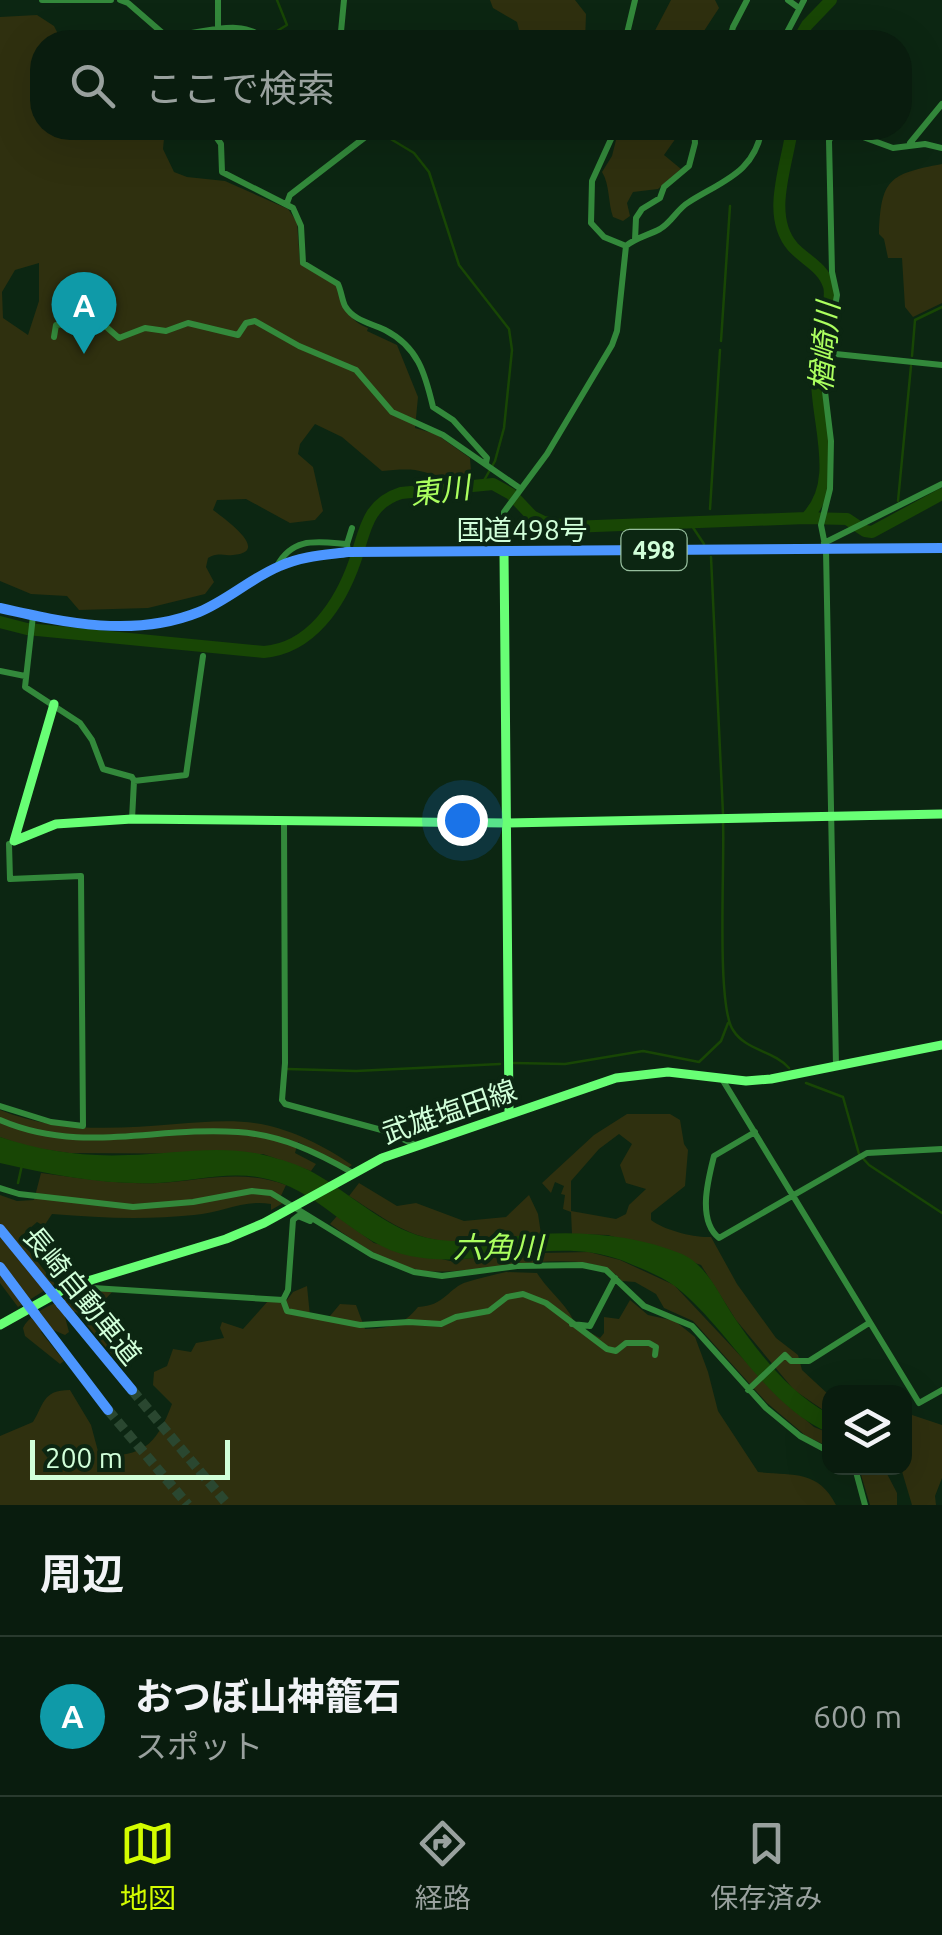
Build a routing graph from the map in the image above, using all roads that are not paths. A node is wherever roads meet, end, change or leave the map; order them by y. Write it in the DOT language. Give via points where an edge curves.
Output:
graph roads {
  1 [pos="42,0"];
  2 [pos="112,0"];
  3 [pos="120,0"];
  4 [pos="218,0"];
  5 [pos="344,0"];
  6 [pos="635,0"];
  7 [pos="746,0"];
  8 [pos="788,0"];
  9 [pos="801,4"];
  10 [pos="158,30"];
  11 [pos="218,30"];
  12 [pos="253,30"];
  13 [pos="341,30"];
  14 [pos="628,30"];
  15 [pos="732,30"];
  16 [pos="788,30"];
  17 [pos="942,104"];
  18 [pos="218,140"];
  19 [pos="363,140"];
  20 [pos="611,140"];
  21 [pos="696,140"];
  22 [pos="760,140"];
  23 [pos="829,140"];
  24 [pos="868,140"];
  25 [pos="910,144"];
  26 [pos="942,148"];
  27 [pos="287,203"];
  28 [pos="635,240"];
  29 [pos="626,246"];
  30 [pos="54,337"];
  31 [pos="826,353"];
  32 [pos="942,365"];
  33 [pos="486,462"];
  34 [pos="942,484"];
  35 [pos="520,490"];
  36 [pos="352,528"];
  37 [pos="825,546"];
  38 [pos="348,548"];
  39 [pos="942,548"];
  40 [pos="504,551"];
  41 [pos="0,608"];
  42 [pos="33,619"];
  43 [pos="202,656"];
  44 [pos="0,672"];
  45 [pos="25,676"];
  46 [pos="54,704"];
  47 [pos="134,781"];
  48 [pos="942,814"];
  49 [pos="831,816"];
  50 [pos="132,819"];
  51 [pos="284,820"];
  52 [pos="506,823"];
  53 [pos="12,843"];
  54 [pos="0,848"];
  55 [pos="942,1046"];
  56 [pos="836,1066"];
  57 [pos="722,1079"];
  58 [pos="0,1106"];
  59 [pos="509,1114"];
  60 [pos="0,1120"];
  61 [pos="754,1132"];
  62 [pos="415,1145"];
  63 [pos="942,1149"];
  64 [pos="352,1174"];
  65 [pos="0,1188"];
  66 [pos="794,1198"];
  67 [pos="297,1205"];
  68 [pos="318,1222"];
  69 [pos="0,1229"];
  70 [pos="0,1267"];
  71 [pos="111,1274"];
  72 [pos="615,1278"];
  73 [pos="84,1282"];
  74 [pos="114,1288"];
  75 [pos="284,1300"];
  76 [pos="870,1323"];
  77 [pos="571,1324"];
  78 [pos="0,1325"];
  79 [pos="656,1355"];
  80 [pos="749,1389"];
  81 [pos="132,1390"];
  82 [pos="942,1390"];
  83 [pos="108,1410"];
  84 [pos="822,1448"];
  85 [pos="856,1475"];
  86 [pos="865,1505"];
  1 -- 2 [label="street"];
  3 -- 10 [label="street"];
  4 -- 11 [label="street"];
  5 -- 13 [label="street"];
  6 -- 14 [label="street"];
  7 -- 15 [label="street"];
  8 -- 9 [label="street"];
  9 -- 16 [label="street"];
  11 -- 12 [label="street"];
  17 -- 25 [label="street"];
  18 -- 27 [label="street" via="222,172"];
  19 -- 27 [label="street"];
  20 -- 29 [label="street" via="592,182 592,223"];
  21 -- 28 [label="street" via="689,166 636,218"];
  22 -- 28 [label="street" via="717,188"];
  23 -- 31 [label="street" via="837,294"];
  24 -- 25 [label="street" via="894,148"];
  25 -- 26 [label="street"];
  27 -- 33 [label="street" via="302,226 303,263 338,284 345,306 359,320 410,347 424,369 433,406"];
  28 -- 29 [label="street"];
  29 -- 35 [label="street" via="612,345"];
  30 -- 33 [label="street" via="56,325 88,316 120,338 188,323 234,336 255,320 345,363 392,412"];
  31 -- 32 [label="street"];
  31 -- 37 [label="street" via="832,440"];
  33 -- 35 [label="street"];
  34 -- 37 [label="street"];
  35 -- 40 [label="street" via="502,523"];
  36 -- 38 [label="street"];
  37 -- 39 [label="highway, 国道498号 / 498"];
  37 -- 40 [label="highway, 国道498号 / 498"];
  37 -- 49 [label="street"];
  38 -- 40 [label="highway, 国道498号 / 498"];
  38 -- 42 [label="highway, 国道498号 / 498" via="277,567 201,611 160,622 112,626"];
  40 -- 52 [label="street"];
  41 -- 42 [label="highway, 国道498号 / 498"];
  42 -- 45 [label="street"];
  43 -- 47 [label="street" via="186,775"];
  44 -- 45 [label="street"];
  45 -- 46 [label="street" via="30,692"];
  46 -- 47 [label="street" via="80,723 103,769"];
  46 -- 53 [label="street"];
  47 -- 50 [label="street"];
  48 -- 49 [label="street"];
  49 -- 52 [label="street"];
  49 -- 56 [label="street"];
  50 -- 51 [label="street"];
  50 -- 53 [label="street" via="56,824"];
  51 -- 52 [label="street"];
  51 -- 62 [label="street" via="282,1100"];
  52 -- 59 [label="street"];
  53 -- 54 [label="street"];
  53 -- 58 [label="street" via="10,879 81,876 83,1126"];
  55 -- 56 [label="street, 武雄塩田線"];
  56 -- 57 [label="street, 武雄塩田線" via="771,1080"];
  57 -- 59 [label="street, 武雄塩田線" via="641,1073"];
  57 -- 61 [label="street"];
  59 -- 62 [label="street, 武雄塩田線"];
  60 -- 64 [label="street" via="85,1139 254,1134 300,1145"];
  61 -- 66 [label="street"];
  61 -- 66 [label="street" via="714,1156 706,1186 712,1233 719,1238"];
  62 -- 64 [label="street, 武雄塩田線"];
  63 -- 66 [label="street" via="867,1153"];
  64 -- 67 [label="street, 武雄塩田線"];
  65 -- 67 [label="street" via="132,1206 252,1190"];
  66 -- 76 [label="street"];
  67 -- 68 [label="street"];
  67 -- 71 [label="street, 武雄塩田線" via="226,1239"];
  68 -- 72 [label="street" via="414,1272 442,1276 582,1265"];
  68 -- 75 [label="street" via="293,1220"];
  69 -- 81 [label="highway, 長崎自動車道, bridge"];
  70 -- 83 [label="highway, 長崎自動車道, bridge"];
  71 -- 73 [label="street, 武雄塩田線"];
  71 -- 74 [label="street"];
  72 -- 77 [label="street" via="590,1326"];
  72 -- 80 [label="street" via="644,1306 692,1326"];
  73 -- 74 [label="street"];
  73 -- 78 [label="street, 武雄塩田線"];
  74 -- 75 [label="street"];
  75 -- 77 [label="street" via="286,1311 301,1316 379,1326 442,1324 523,1294"];
  76 -- 80 [label="street" via="809,1361 785,1356"];
  76 -- 82 [label="street" via="918,1403"];
  77 -- 79 [label="street" via="607,1349 649,1343"];
  80 -- 84 [label="street"];
  85 -- 86 [label="street"];
}
